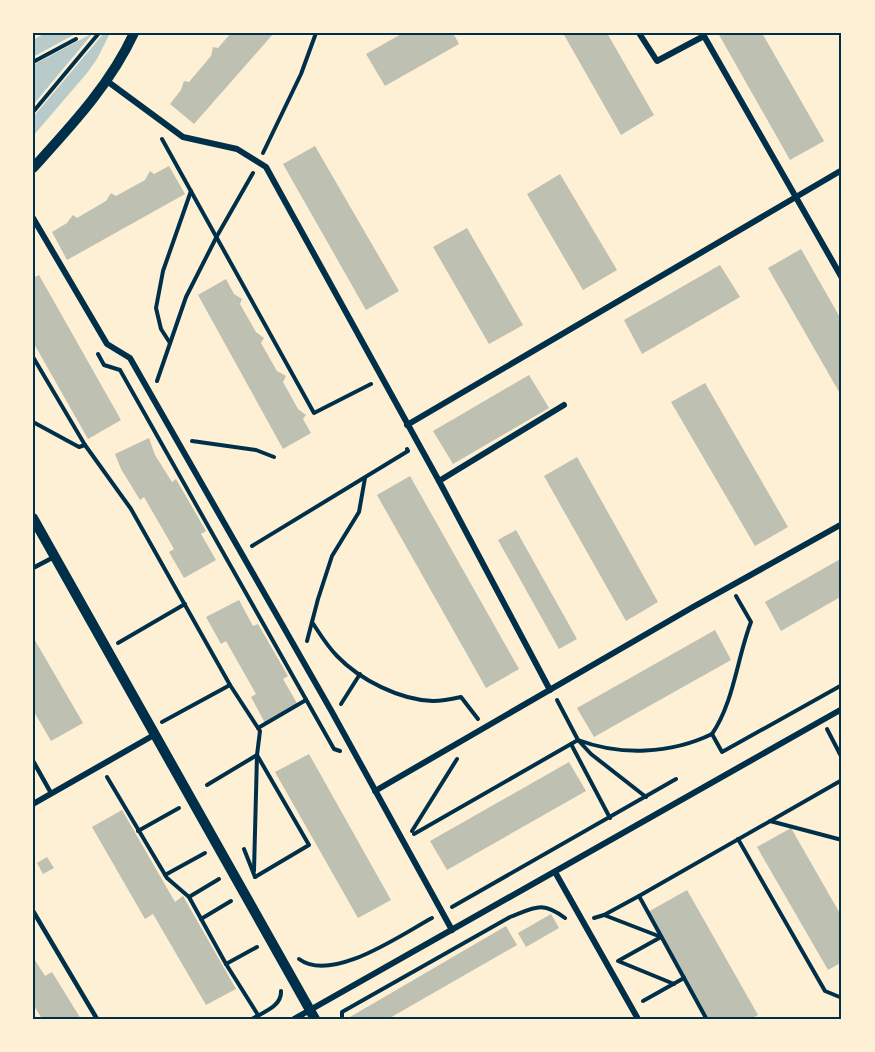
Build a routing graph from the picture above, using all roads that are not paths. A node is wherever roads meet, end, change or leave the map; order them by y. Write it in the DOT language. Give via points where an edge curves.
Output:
graph roads {
  1 [pos="134,33"];
  2 [pos="639,33"];
  3 [pos="107,81"];
  4 [pos="33,168"];
  5 [pos="842,170"];
  6 [pos="795,197"];
  7 [pos="33,218"];
  8 [pos="842,278"];
  9 [pos="564,405"];
  10 [pos="406,425"];
  11 [pos="439,481"];
  12 [pos="33,518"];
  13 [pos="842,524"];
  14 [pos="54,557"];
  15 [pos="33,568"];
  16 [pos="552,692"];
  17 [pos="842,709"];
  18 [pos="153,735"];
  19 [pos="33,761"];
  20 [pos="375,791"];
  21 [pos="51,793"];
  22 [pos="33,804"];
  23 [pos="555,872"];
  24 [pos="33,910"];
  25 [pos="452,930"];
  26 [pos="313,1014"];
  27 [pos="97,1019"];
  28 [pos="294,1019"];
  29 [pos="638,1019"];
  1 -- 3 [label="street"];
  2 -- 6 [label="street" via="657,61 704,36"];
  3 -- 4 [label="street"];
  3 -- 10 [label="street" via="183,137 237,148 266,167"];
  5 -- 6 [label="street"];
  6 -- 8 [label="street"];
  6 -- 10 [label="street"];
  7 -- 20 [label="street" via="107,344 130,358"];
  9 -- 11 [label="street"];
  10 -- 11 [label="street"];
  11 -- 16 [label="street"];
  12 -- 14 [label="street"];
  13 -- 16 [label="street"];
  14 -- 15 [label="lane"];
  14 -- 18 [label="street"];
  16 -- 20 [label="street"];
  17 -- 23 [label="street"];
  18 -- 21 [label="street"];
  18 -- 26 [label="street"];
  19 -- 21 [label="lane"];
  20 -- 25 [label="street"];
  21 -- 22 [label="street"];
  23 -- 25 [label="street"];
  23 -- 29 [label="street"];
  24 -- 27 [label="lane"];
  25 -- 26 [label="street"];
  26 -- 28 [label="street"];
}
